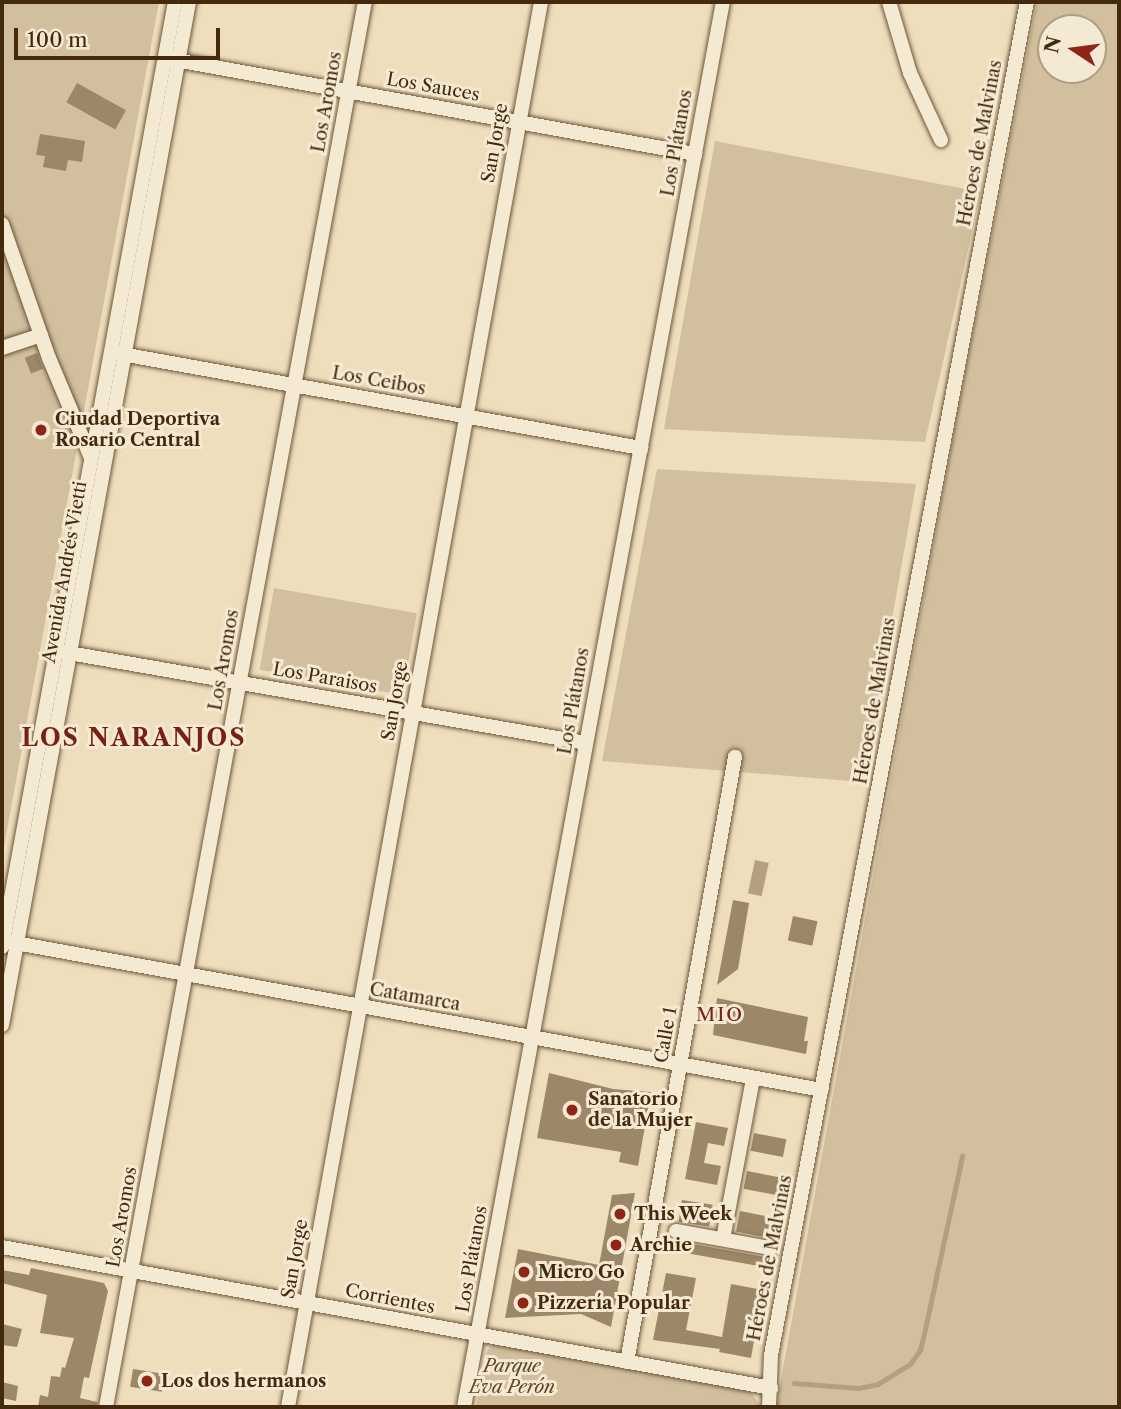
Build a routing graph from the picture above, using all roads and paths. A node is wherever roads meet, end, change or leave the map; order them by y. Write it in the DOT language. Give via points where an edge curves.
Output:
graph roads {
  1 [pos="175,2"];
  2 [pos="189,2"];
  3 [pos="365,2"];
  4 [pos="541,2"];
  5 [pos="723,2"];
  6 [pos="889,2"];
  7 [pos="1027,2"];
  8 [pos="172,59"];
  9 [pos="349,91"];
  10 [pos="519,122"];
  11 [pos="940,140"];
  12 [pos="695,154"];
  13 [pos="2,224"];
  14 [pos="41,335"];
  15 [pos="2,348"];
  16 [pos="118,353"];
  17 [pos="294,385"];
  18 [pos="466,416"];
  19 [pos="640,448"];
  20 [pos="98,460"];
  21 [pos="63,652"];
  22 [pos="240,683"];
  23 [pos="413,713"];
  24 [pos="586,743"];
  25 [pos="735,757"];
  26 [pos="6,943"];
  27 [pos="186,975"];
  28 [pos="360,1007"];
  29 [pos="2,1025"];
  30 [pos="532,1039"];
  31 [pos="680,1065"];
  32 [pos="753,1078"];
  33 [pos="822,1090"];
  34 [pos="676,1231"];
  35 [pos="723,1239"];
  36 [pos="2,1247"];
  37 [pos="770,1248"];
  38 [pos="132,1270"];
  39 [pos="307,1303"];
  40 [pos="478,1334"];
  41 [pos="627,1362"];
  42 [pos="771,1388"];
  43 [pos="106,1407"];
  44 [pos="288,1407"];
  45 [pos="464,1407"];
  46 [pos="769,1407"];
  1 -- 8 [label="street, Avenida Andrés Vietti"];
  2 -- 8 [label="street, Avenida Andrés Vietti"];
  3 -- 9 [label="street, Los Aromos"];
  4 -- 10 [label="street, San Jorge"];
  5 -- 12 [label="street, Los Plátanos"];
  6 -- 11 [label="street" via="910,73"];
  7 -- 33 [label="street, Héroes de Malvinas"];
  8 -- 9 [label="street, Los Sauces"];
  8 -- 16 [label="street, Avenida Andrés Vietti"];
  9 -- 10 [label="street, Los Sauces"];
  9 -- 17 [label="street, Los Aromos"];
  10 -- 12 [label="street, Los Sauces"];
  10 -- 18 [label="street, San Jorge"];
  12 -- 19 [label="street, Los Plátanos"];
  13 -- 14 [label="street"];
  14 -- 15 [label="street"];
  14 -- 20 [label="street"];
  16 -- 17 [label="street, Los Ceibos"];
  16 -- 20 [label="street, Avenida Andrés Vietti"];
  17 -- 18 [label="street, Los Ceibos"];
  17 -- 22 [label="street, Los Aromos"];
  18 -- 19 [label="street, Los Ceibos"];
  18 -- 23 [label="street, San Jorge"];
  19 -- 24 [label="street, Los Plátanos"];
  20 -- 21 [label="street, Avenida Andrés Vietti"];
  21 -- 22 [label="street, Los Paraisos"];
  21 -- 26 [label="street, Avenida Andrés Vietti"];
  22 -- 23 [label="street, Los Paraisos"];
  22 -- 27 [label="street, Los Aromos"];
  23 -- 24 [label="street, Los Paraisos"];
  23 -- 28 [label="street, San Jorge"];
  24 -- 30 [label="street, Los Plátanos"];
  25 -- 31 [label="street, Calle 1"];
  26 -- 27 [label="street, Catamarca"];
  26 -- 29 [label="street, Avenida Andrés Vietti"];
  27 -- 28 [label="street, Catamarca"];
  27 -- 38 [label="street, Los Aromos"];
  28 -- 30 [label="street, Catamarca"];
  28 -- 39 [label="street, San Jorge"];
  30 -- 31 [label="street, Catamarca"];
  30 -- 40 [label="street, Los Plátanos"];
  31 -- 32 [label="street, Catamarca"];
  31 -- 41 [label="street, Calle 1"];
  32 -- 33 [label="street, Catamarca"];
  32 -- 35 [label="street"];
  33 -- 42 [label="street, Héroes de Malvinas" via="771,1355"];
  34 -- 35 [label="street"];
  35 -- 37 [label="street"];
  36 -- 38 [label="street, Corrientes"];
  38 -- 39 [label="street, Corrientes"];
  38 -- 43 [label="street, Los Aromos"];
  39 -- 40 [label="street, Corrientes"];
  39 -- 44 [label="street, San Jorge"];
  40 -- 41 [label="street, Corrientes"];
  40 -- 45 [label="street, Los Plátanos"];
  41 -- 42 [label="street, Corrientes"];
  42 -- 46 [label="street, Héroes de Malvinas"];
}
